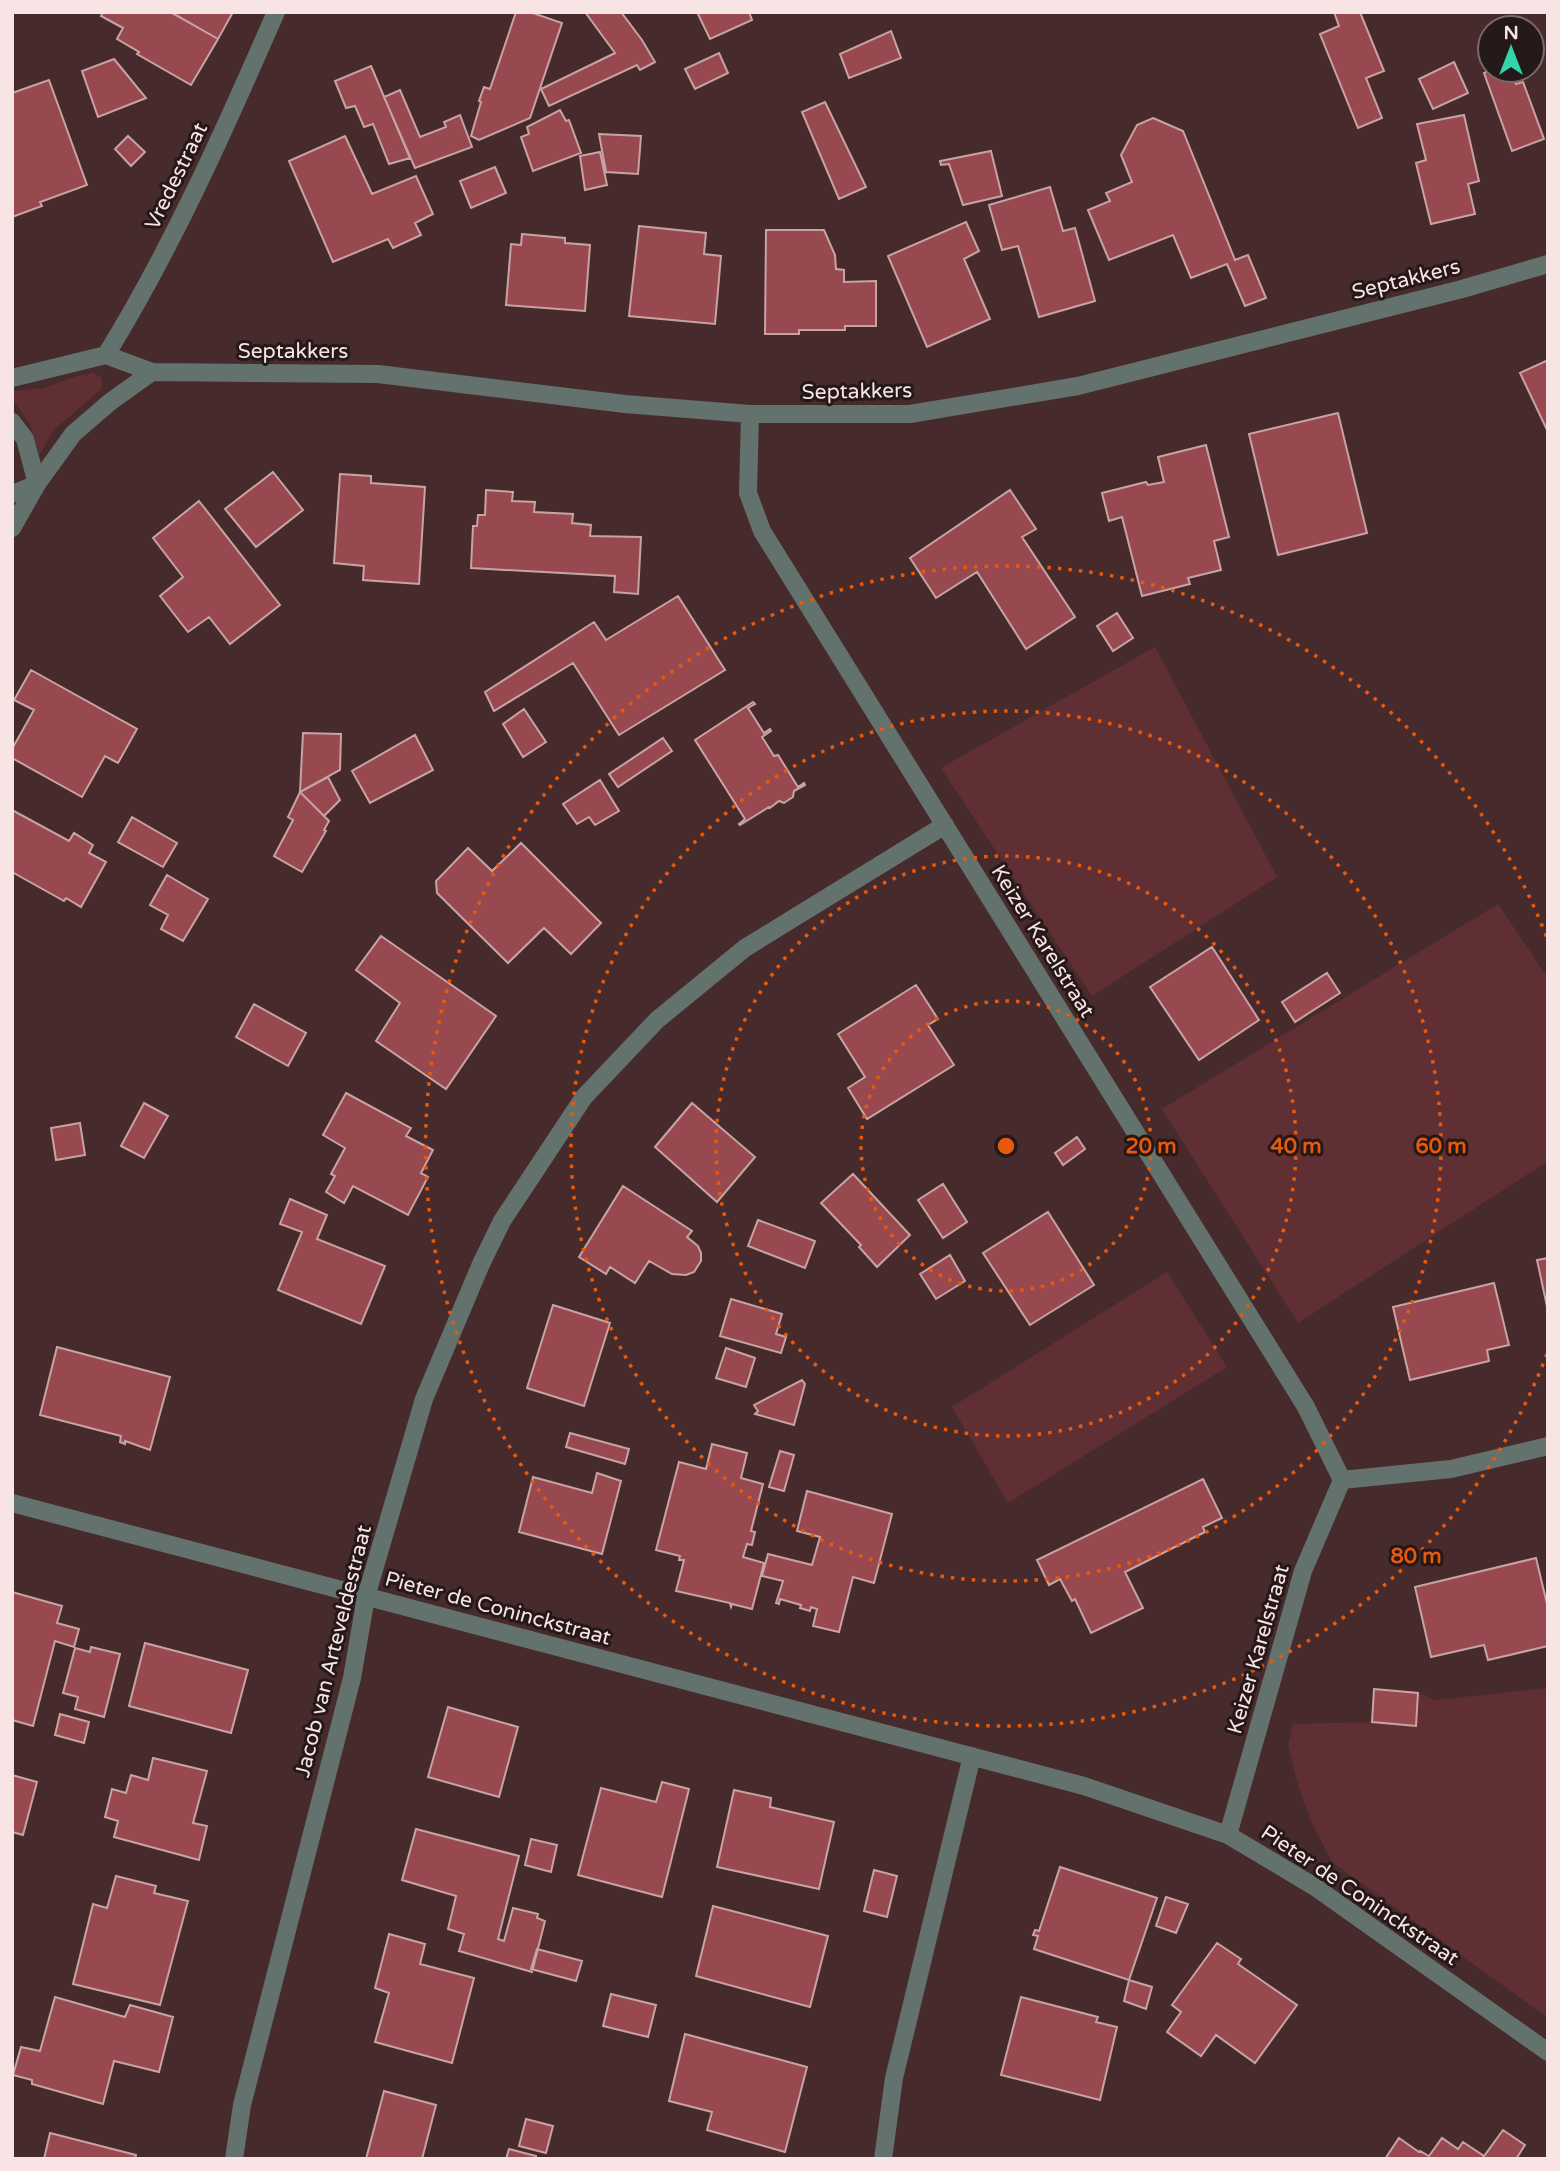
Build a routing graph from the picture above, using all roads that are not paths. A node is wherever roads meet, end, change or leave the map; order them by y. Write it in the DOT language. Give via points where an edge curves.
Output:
graph roads {
  1 [pos="276,12"];
  2 [pos="1548,264"];
  3 [pos="106,355"];
  4 [pos="152,372"];
  5 [pos="12,378"];
  6 [pos="750,414"];
  7 [pos="12,422"];
  8 [pos="37,484"];
  9 [pos="12,495"];
  10 [pos="12,528"];
  11 [pos="945,825"];
  12 [pos="1548,1446"];
  13 [pos="1342,1480"];
  14 [pos="12,1503"];
  15 [pos="366,1597"];
  16 [pos="972,1756"];
  17 [pos="1228,1835"];
  18 [pos="1548,2052"];
  19 [pos="234,2159"];
  20 [pos="883,2159"];
  1 -- 3 [label="street, Vredestraat" via="179,224"];
  2 -- 6 [label="street, Septakkers" via="1078,386 910,414"];
  3 -- 4 [label="street, Septakkers"];
  3 -- 5 [label="street"];
  4 -- 6 [label="street, Septakkers" via="378,374"];
  4 -- 8 [label="street" via="73,435"];
  6 -- 11 [label="street, Keizer Karelstraat" via="748,493 762,531"];
  7 -- 8 [label="street" via="25,439"];
  8 -- 9 [label="street"];
  8 -- 10 [label="street"];
  11 -- 13 [label="street, Keizer Karelstraat" via="1306,1407"];
  11 -- 15 [label="street, Jacob van Arteveldestraat" via="745,948 657,1020 584,1097 523,1186 481,1264 424,1399"];
  12 -- 13 [label="street" via="1451,1469"];
  13 -- 17 [label="street, Keizer Karelstraat" via="1303,1571"];
  14 -- 15 [label="street, Pieter de Coninckstraat"];
  15 -- 16 [label="street, Pieter de Coninckstraat"];
  15 -- 19 [label="street, Jacob van Arteveldestraat" via="352,1678 242,2105"];
  16 -- 17 [label="street, Pieter de Coninckstraat" via="1084,1786"];
  16 -- 20 [label="street" via="894,2078"];
  17 -- 18 [label="street, Pieter de Coninckstraat" via="1315,1887"];
}
